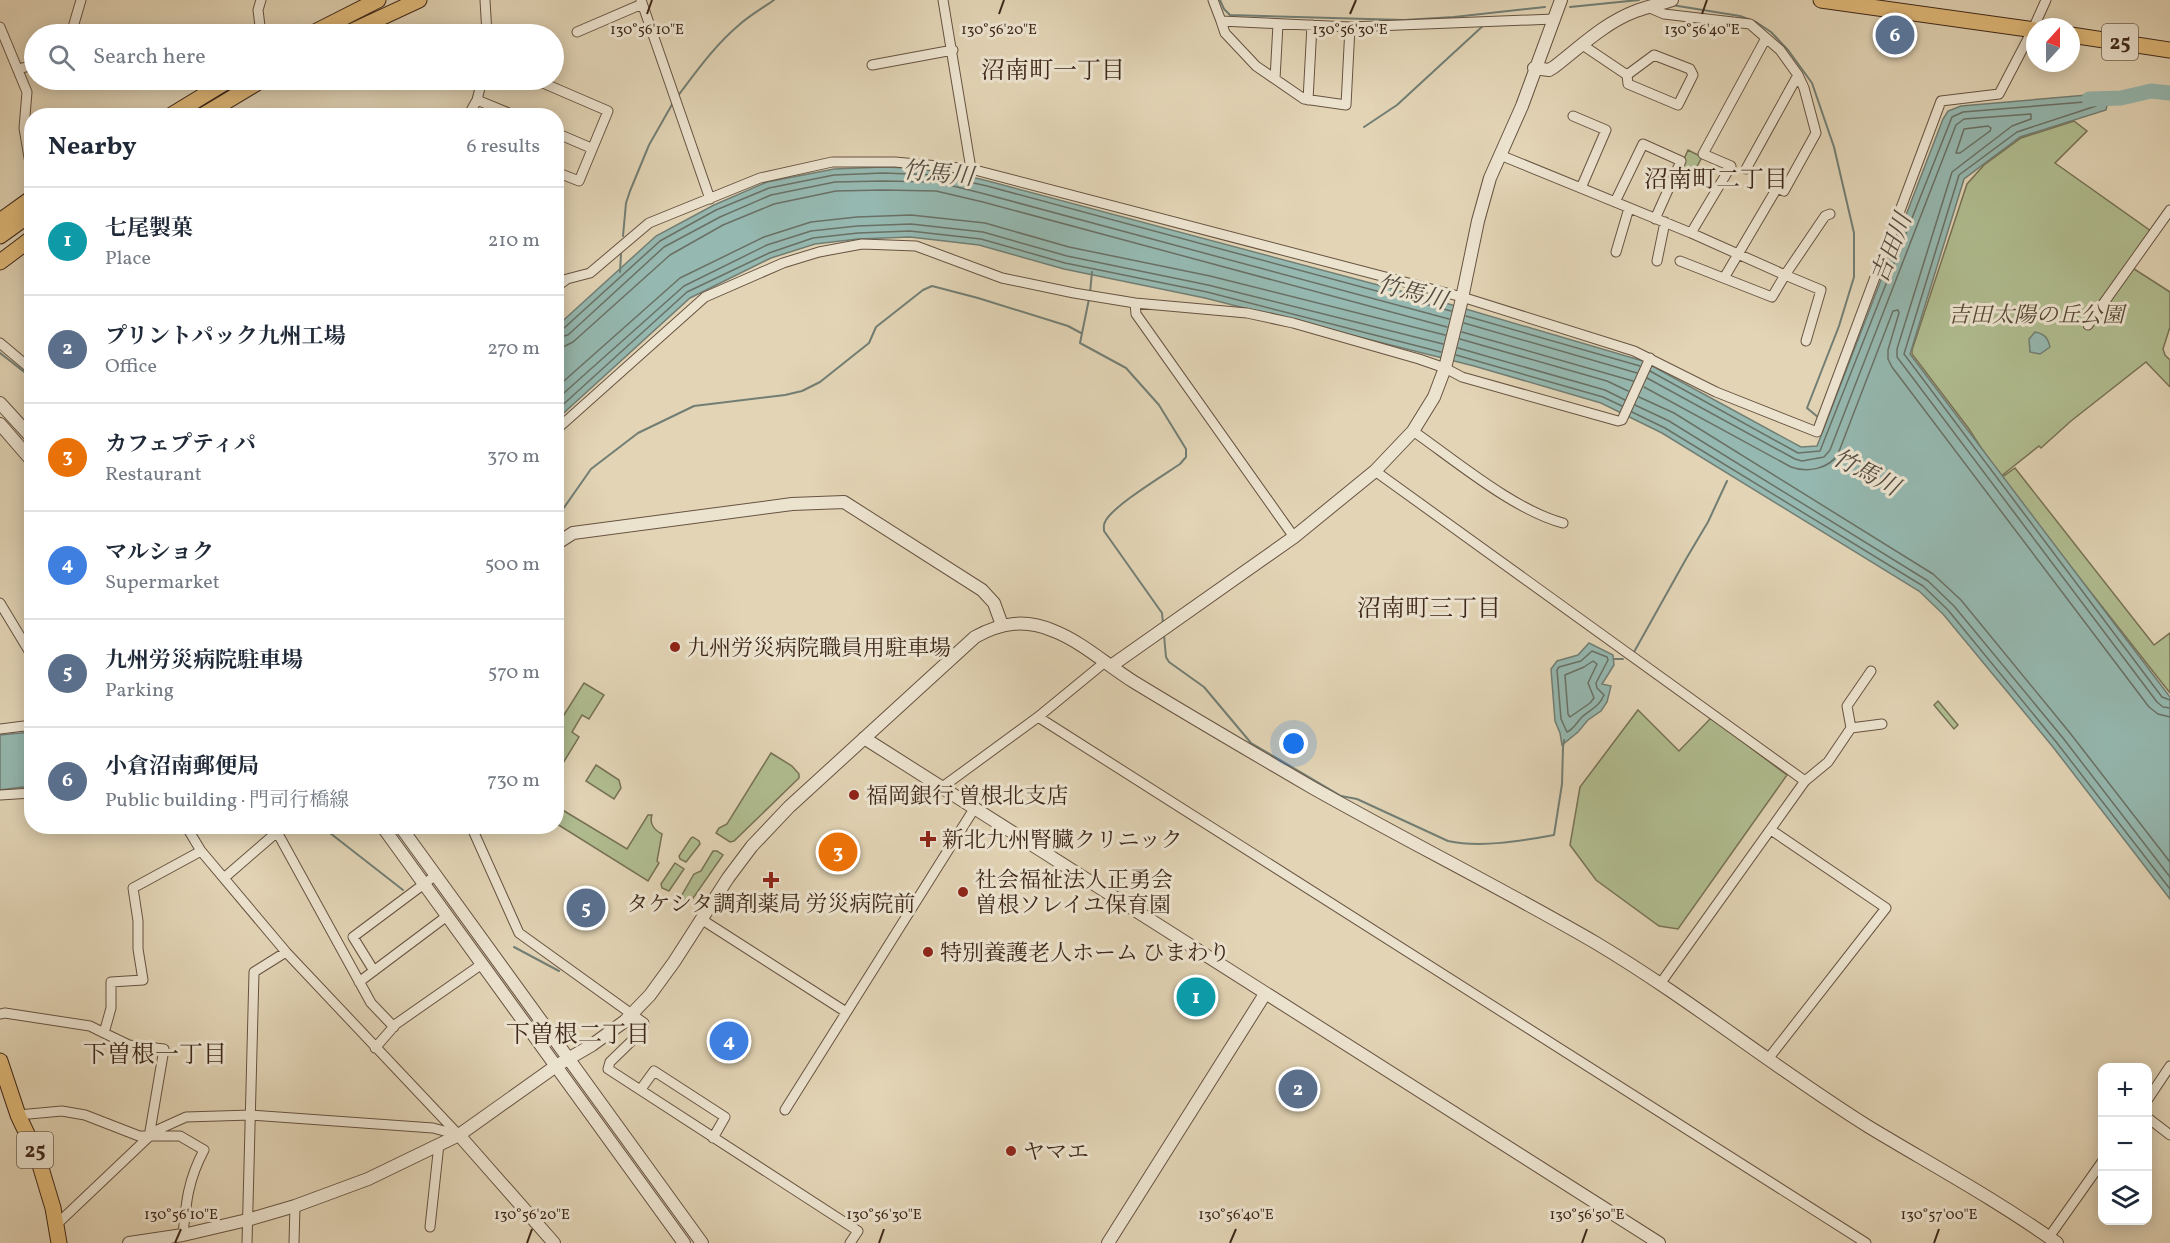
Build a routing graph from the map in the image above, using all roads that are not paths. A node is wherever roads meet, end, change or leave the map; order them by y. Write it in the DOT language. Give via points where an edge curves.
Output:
graph roads {
  1 [pos="81,0"];
  2 [pos="261,0"];
  3 [pos="378,0"];
  4 [pos="419,0"];
  5 [pos="484,0"];
  6 [pos="943,0"];
  7 [pos="1213,0"];
  8 [pos="1672,0"];
  9 [pos="1821,0"];
  10 [pos="2046,0"];
  11 [pos="642,2"];
  12 [pos="1862,3"];
  13 [pos="393,5"];
  14 [pos="1652,7"];
  15 [pos="1558,8"];
  16 [pos="2039,18"];
  17 [pos="1221,21"];
  18 [pos="74,24"];
  19 [pos="260,24"];
  20 [pos="331,24"];
  21 [pos="362,24"];
  22 [pos="486,24"];
  23 [pos="1278,24"];
  24 [pos="1312,26"];
  25 [pos="0,27"];
  26 [pos="1350,27"];
  27 [pos="2026,28"];
  28 [pos="578,32"];
  29 [pos="2080,36"];
  30 [pos="1766,38"];
  31 [pos="1581,44"];
  32 [pos="2026,44"];
  33 [pos="953,50"];
  34 [pos="2170,50"];
  35 [pos="872,64"];
  36 [pos="24,68"];
  37 [pos="1534,68"];
  38 [pos="18,69"];
  39 [pos="1627,75"];
  40 [pos="1798,75"];
  41 [pos="1275,79"];
  42 [pos="24,84"];
  43 [pos="26,90"];
  44 [pos="213,90"];
  45 [pos="245,90"];
  46 [pos="480,90"];
  47 [pos="559,90"];
  48 [pos="477,100"];
  49 [pos="1308,100"];
  50 [pos="26,108"];
  51 [pos="183,108"];
  52 [pos="215,108"];
  53 [pos="472,108"];
  54 [pos="496,108"];
  55 [pos="1573,116"];
  56 [pos="564,136"];
  57 [pos="591,148"];
  58 [pos="1500,155"];
  59 [pos="971,169"];
  60 [pos="1746,169"];
  61 [pos="564,175"];
  62 [pos="1581,188"];
  63 [pos="710,199"];
  64 [pos="1615,202"];
  65 [pos="24,204"];
  66 [pos="1629,208"];
  67 [pos="2170,210"];
  68 [pos="1830,214"];
  69 [pos="1655,219"];
  70 [pos="0,221"];
  71 [pos="1665,222"];
  72 [pos="24,230"];
  73 [pos="24,231"];
  74 [pos="24,232"];
  75 [pos="1691,233"];
  76 [pos="0,236"];
  77 [pos="0,249"];
  78 [pos="1616,252"];
  79 [pos="1740,255"];
  80 [pos="1657,261"];
  81 [pos="1680,261"];
  82 [pos="0,262"];
  83 [pos="1785,275"];
  84 [pos="1724,278"];
  85 [pos="564,281"];
  86 [pos="1462,300"];
  87 [pos="1135,303"];
  88 [pos="2088,325"];
  89 [pos="1806,341"];
  90 [pos="0,343"];
  91 [pos="1650,360"];
  92 [pos="24,363"];
  93 [pos="1446,365"];
  94 [pos="0,403"];
  95 [pos="564,423"];
  96 [pos="0,424"];
  97 [pos="24,429"];
  98 [pos="1413,431"];
  99 [pos="24,452"];
  100 [pos="1375,471"];
  101 [pos="1563,523"];
  102 [pos="1294,537"];
  103 [pos="564,539"];
  104 [pos="0,603"];
  105 [pos="1002,625"];
  106 [pos="24,643"];
  107 [pos="1108,664"];
  108 [pos="1871,671"];
  109 [pos="1038,717"];
  110 [pos="1882,724"];
  111 [pos="24,726"];
  112 [pos="1851,728"];
  113 [pos="0,729"];
  114 [pos="864,738"];
  115 [pos="1805,781"];
  116 [pos="940,788"];
  117 [pos="24,794"];
  118 [pos="0,795"];
  119 [pos="974,809"];
  120 [pos="1772,830"];
  121 [pos="191,834"];
  122 [pos="275,834"];
  123 [pos="284,834"];
  124 [pos="388,834"];
  125 [pos="406,834"];
  126 [pos="475,834"];
  127 [pos="201,851"];
  128 [pos="436,875"];
  129 [pos="224,878"];
  130 [pos="424,883"];
  131 [pos="447,916"];
  132 [pos="701,919"];
  133 [pos="286,952"];
  134 [pos="482,964"];
  135 [pos="374,971"];
  136 [pos="359,982"];
  137 [pos="1660,984"];
  138 [pos="1265,994"];
  139 [pos="846,1012"];
  140 [pos="0,1014"];
  141 [pos="633,1014"];
  142 [pos="394,1027"];
  143 [pos="104,1034"];
  144 [pos="375,1048"];
  145 [pos="569,1059"];
  146 [pos="1768,1059"];
  147 [pos="0,1061"];
  148 [pos="556,1066"];
  149 [pos="2170,1066"];
  150 [pos="641,1089"];
  151 [pos="2152,1093"];
  152 [pos="785,1110"];
  153 [pos="18,1115"];
  154 [pos="250,1115"];
  155 [pos="2152,1121"];
  156 [pos="459,1135"];
  157 [pos="2170,1135"];
  158 [pos="149,1137"];
  159 [pos="713,1138"];
  160 [pos="439,1144"];
  161 [pos="2098,1169"];
  162 [pos="295,1206"];
  163 [pos="247,1220"];
  164 [pos="56,1226"];
  165 [pos="430,1227"];
  166 [pos="178,1238"];
  167 [pos="2050,1241"];
  168 [pos="682,1242"];
  169 [pos="59,1243"];
  170 [pos="129,1243"];
  171 [pos="247,1243"];
  172 [pos="294,1243"];
  173 [pos="554,1243"];
  174 [pos="702,1243"];
  175 [pos="850,1243"];
  176 [pos="1108,1243"];
  177 [pos="1659,1243"];
  178 [pos="1866,1243"];
  1 -- 18 [label="street"];
  2 -- 19 [label="street"];
  3 -- 20 [label="main road"];
  4 -- 13 [label="main road"];
  5 -- 22 [label="street"];
  6 -- 33 [label="street"];
  7 -- 17 [label="street"];
  8 -- 14 [label="street"];
  9 -- 12 [label="main road"];
  10 -- 16 [label="street"];
  11 -- 28 [label="street"];
  11 -- 63 [label="street"];
  12 -- 27 [label="main road"];
  13 -- 21 [label="main road"];
  14 -- 30 [label="street" via="1664,14 1750,24"];
  14 -- 31 [label="street" via="1616,21"];
  15 -- 26 [label="street"];
  15 -- 37 [label="street"];
  17 -- 23 [label="street"];
  17 -- 41 [label="street" via="1225,33 1256,66"];
  23 -- 24 [label="street"];
  23 -- 41 [label="street"];
  24 -- 26 [label="street"];
  24 -- 49 [label="street"];
  25 -- 38 [label="street"];
  26 -- 49 [label="street" via="1346,105"];
  29 -- 34 [label="main road, 25"];
  30 -- 40 [label="street"];
  30 -- 75 [label="street" via="1703,154 1731,166"];
  31 -- 37 [label="street" via="1549,70"];
  31 -- 39 [label="street"];
  32 -- 91 [label="street" via="1999,94 1941,101 1817,432 1716,392"];
  33 -- 35 [label="street"];
  33 -- 59 [label="street"];
  36 -- 38 [label="street"];
  37 -- 58 [label="street"];
  38 -- 42 [label="street"];
  39 -- 39 [label="street" via="1628,84 1678,105 1693,75 1690,69 1654,55"];
  40 -- 60 [label="street"];
  40 -- 79 [label="street" via="1816,132 1784,191 1777,188"];
  41 -- 49 [label="street"];
  43 -- 50 [label="street"];
  44 -- 51 [label="main road"];
  45 -- 52 [label="main road"];
  46 -- 48 [label="street"];
  47 -- 57 [label="street" via="608,111"];
  48 -- 53 [label="street"];
  48 -- 54 [label="street"];
  55 -- 62 [label="street" via="1606,129"];
  56 -- 57 [label="street"];
  57 -- 61 [label="street" via="579,181"];
  58 -- 62 [label="street"];
  58 -- 86 [label="street" via="1478,221"];
  59 -- 63 [label="street" via="895,162 832,162 760,178"];
  59 -- 86 [label="street"];
  62 -- 64 [label="street"];
  63 -- 85 [label="street" via="649,223 590,273"];
  64 -- 66 [label="street"];
  64 -- 69 [label="street" via="1643,144 1682,161"];
  65 -- 70 [label="main road"];
  66 -- 69 [label="street"];
  66 -- 78 [label="street"];
  67 -- 88 [label="street"];
  68 -- 83 [label="street"];
  69 -- 71 [label="street"];
  71 -- 75 [label="street"];
  71 -- 80 [label="street"];
  72 -- 76 [label="main road"];
  73 -- 77 [label="main road"];
  74 -- 82 [label="main road"];
  75 -- 79 [label="street"];
  79 -- 83 [label="street"];
  79 -- 84 [label="street"];
  81 -- 84 [label="street"];
  83 -- 84 [label="street" via="1772,297"];
  83 -- 89 [label="street" via="1821,290"];
  86 -- 91 [label="street" via="1634,351"];
  86 -- 93 [label="street"];
  87 -- 93 [label="street" via="1247,313"];
  87 -- 95 [label="street" via="1002,278 916,246 862,244 819,252 783,262 705,297"];
  87 -- 102 [label="street" via="1136,314"];
  90 -- 92 [label="street"];
  91 -- 93 [label="street" via="1623,420 1618,422 1462,377"];
  93 -- 98 [label="street" via="1434,397"];
  94 -- 97 [label="street"];
  96 -- 99 [label="street"];
  98 -- 100 [label="street"];
  98 -- 101 [label="street" via="1511,500"];
  100 -- 102 [label="street"];
  100 -- 115 [label="street"];
  102 -- 107 [label="street"];
  103 -- 105 [label="street" via="573,533 792,504 844,502 982,590 994,603"];
  104 -- 106 [label="street"];
  105 -- 107 [label="street" via="1014,623 1057,632"];
  105 -- 114 [label="street" via="975,637"];
  107 -- 109 [label="street"];
  107 -- 137 [label="street" via="1304,782 1597,944"];
  108 -- 112 [label="street" via="1847,706"];
  109 -- 116 [label="street"];
  109 -- 178 [label="street"];
  110 -- 112 [label="street"];
  111 -- 113 [label="street"];
  112 -- 115 [label="street" via="1827,762"];
  114 -- 116 [label="street"];
  114 -- 132 [label="street" via="752,846"];
  115 -- 120 [label="street"];
  116 -- 119 [label="street"];
  117 -- 118 [label="street"];
  119 -- 138 [label="street"];
  119 -- 139 [label="street"];
  120 -- 137 [label="street"];
  120 -- 146 [label="street" via="1886,908"];
  121 -- 127 [label="street"];
  122 -- 129 [label="street"];
  123 -- 136 [label="street"];
  124 -- 130 [label="street"];
  125 -- 128 [label="street"];
  126 -- 141 [label="street" via="519,933"];
  127 -- 129 [label="street"];
  127 -- 143 [label="street" via="133,888 143,980 111,982 111,1008"];
  128 -- 130 [label="street"];
  128 -- 145 [label="street"];
  129 -- 133 [label="street"];
  130 -- 131 [label="street"];
  130 -- 135 [label="street" via="353,937"];
  131 -- 134 [label="street"];
  131 -- 135 [label="street"];
  132 -- 139 [label="street"];
  132 -- 141 [label="street" via="660,982"];
  133 -- 144 [label="street"];
  133 -- 154 [label="street" via="254,972"];
  134 -- 142 [label="street"];
  134 -- 148 [label="street"];
  135 -- 136 [label="street"];
  136 -- 142 [label="street" via="371,1003"];
  137 -- 146 [label="street"];
  138 -- 176 [label="street"];
  138 -- 177 [label="street"];
  139 -- 152 [label="street"];
  140 -- 143 [label="street" via="90,1026"];
  141 -- 145 [label="street"];
  141 -- 150 [label="street" via="644,1027 608,1066"];
  142 -- 144 [label="street"];
  143 -- 158 [label="street" via="129,1044 164,1049"];
  144 -- 156 [label="street"];
  145 -- 148 [label="street"];
  145 -- 174 [label="street"];
  146 -- 167 [label="street" via="1867,1126 1997,1203"];
  147 -- 153 [label="main road, 25"];
  148 -- 156 [label="street"];
  148 -- 168 [label="street"];
  149 -- 151 [label="street"];
  150 -- 159 [label="street"];
  150 -- 159 [label="street" via="654,1071 725,1117"];
  153 -- 158 [label="street" via="62,1111"];
  153 -- 164 [label="main road, 25" via="37,1155"];
  154 -- 156 [label="street" via="433,1128"];
  154 -- 158 [label="street" via="186,1117"];
  154 -- 163 [label="street"];
  155 -- 157 [label="street"];
  156 -- 160 [label="street"];
  156 -- 173 [label="street"];
  158 -- 164 [label="street"];
  158 -- 166 [label="street" via="180,1136 204,1150 193,1170"];
  159 -- 175 [label="street" via="858,1231"];
  160 -- 162 [label="street" via="368,1179"];
  160 -- 165 [label="street"];
  161 -- 167 [label="street"];
  162 -- 163 [label="street"];
  162 -- 172 [label="street"];
  163 -- 166 [label="street"];
  163 -- 171 [label="street"];
  164 -- 169 [label="main road, 25"];
  166 -- 170 [label="street"];
}
